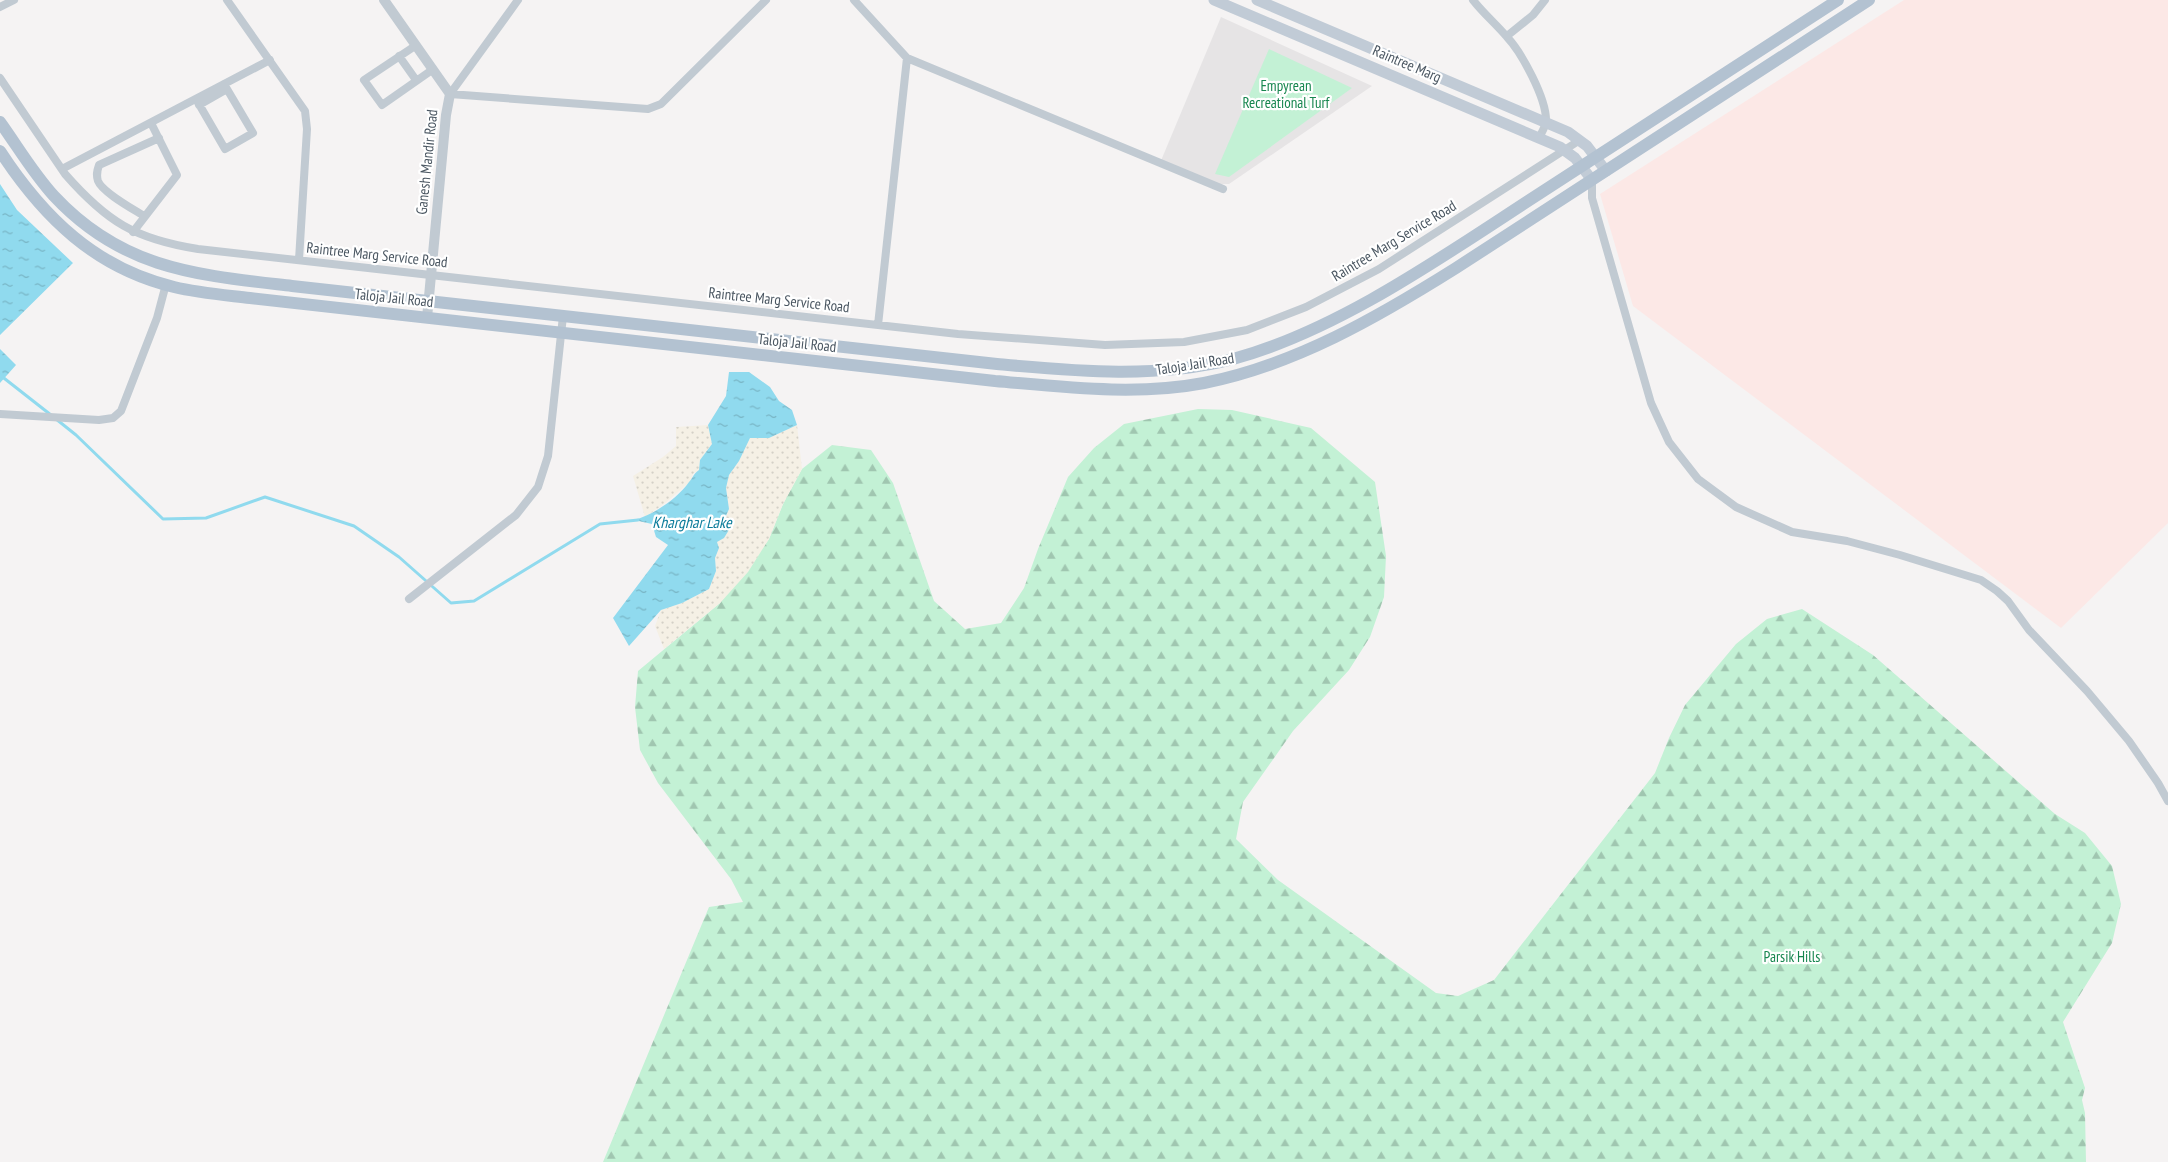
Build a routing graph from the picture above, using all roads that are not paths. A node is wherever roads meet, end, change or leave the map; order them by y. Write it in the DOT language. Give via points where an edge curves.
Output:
graph roads {
  1 [pos="14,0"];
  2 [pos="227,0"];
  3 [pos="384,0"];
  4 [pos="518,0"];
  5 [pos="766,0"];
  6 [pos="854,0"];
  7 [pos="1214,0"];
  8 [pos="1257,0"];
  9 [pos="1473,0"];
  10 [pos="1545,0"];
  11 [pos="1838,0"];
  12 [pos="1870,0"];
  13 [pos="0,7"];
  14 [pos="1507,36"];
  15 [pos="415,46"];
  16 [pos="399,56"];
  17 [pos="907,58"];
  18 [pos="270,60"];
  19 [pos="432,70"];
  20 [pos="0,78"];
  21 [pos="416,80"];
  22 [pos="226,86"];
  23 [pos="450,94"];
  24 [pos="198,102"];
  25 [pos="0,122"];
  26 [pos="1546,122"];
  27 [pos="151,123"];
  28 [pos="159,138"];
  29 [pos="1539,138"];
  30 [pos="1580,140"];
  31 [pos="1564,150"];
  32 [pos="0,151"];
  33 [pos="1596,157"];
  34 [pos="1582,166"];
  35 [pos="62,169"];
  36 [pos="1606,171"];
  37 [pos="1592,180"];
  38 [pos="1223,189"];
  39 [pos="144,216"];
  40 [pos="133,232"];
  41 [pos="299,260"];
  42 [pos="431,274"];
  43 [pos="166,284"];
  44 [pos="428,301"];
  45 [pos="563,316"];
  46 [pos="427,318"];
  47 [pos="878,325"];
  48 [pos="561,333"];
  49 [pos="0,414"];
  50 [pos="409,599"];
  51 [pos="2168,801"];
  1 -- 13 [label="street"];
  2 -- 18 [label="street"];
  3 -- 15 [label="street, Ganesh Mandir Road"];
  4 -- 23 [label="street"];
  5 -- 23 [label="street" via="661,104 648,109"];
  6 -- 17 [label="street"];
  7 -- 29 [label="main road, Raintree Marg"];
  8 -- 26 [label="main road, Raintree Marg"];
  9 -- 14 [label="street"];
  10 -- 14 [label="street" via="1532,16"];
  11 -- 33 [label="main road"];
  12 -- 36 [label="main road"];
  14 -- 26 [label="street" via="1524,59 1539,93"];
  15 -- 16 [label="street"];
  15 -- 19 [label="street, Ganesh Mandir Road"];
  16 -- 21 [label="street"];
  16 -- 21 [label="street" via="364,80 368,86 382,105"];
  17 -- 38 [label="street"];
  17 -- 47 [label="street"];
  18 -- 22 [label="street"];
  18 -- 41 [label="street" via="302,105 306,118"];
  19 -- 21 [label="street"];
  19 -- 23 [label="street, Ganesh Mandir Road"];
  20 -- 35 [label="street, Raintree Marg Service Road"];
  22 -- 24 [label="street"];
  22 -- 24 [label="street" via="253,134 225,149"];
  23 -- 42 [label="street, Ganesh Mandir Road"];
  24 -- 27 [label="street"];
  25 -- 44 [label="main road, Taloja Jail Road" via="65,208 105,238 148,261 204,275"];
  26 -- 29 [label="street"];
  26 -- 30 [label="main road, Raintree Marg"];
  27 -- 28 [label="street"];
  27 -- 35 [label="street"];
  28 -- 39 [label="street" via="177,175"];
  28 -- 39 [label="street" via="100,165 96,174 98,184"];
  29 -- 31 [label="main road, Raintree Marg"];
  30 -- 31 [label="street, Raintree Marg Service Road"];
  30 -- 33 [label="main road, Raintree Marg"];
  31 -- 34 [label="main road, Raintree Marg"];
  31 -- 47 [label="street, Raintree Marg Service Road" via="1379,269 1306,307 1247,330 1184,342 1105,345"];
  32 -- 43 [label="main road, Taloja Jail Road" via="40,206 80,242 126,269"];
  33 -- 34 [label="main road"];
  33 -- 36 [label="main road, Raintree Marg"];
  34 -- 37 [label="main road, Raintree Marg"];
  34 -- 45 [label="main road, Taloja Jail Road" via="1371,299 1300,335 1233,359 1199,366 1156,371 1056,370"];
  35 -- 40 [label="street, Raintree Marg Service Road" via="92,202"];
  36 -- 37 [label="main road"];
  37 -- 48 [label="main road, Taloja Jail Road" via="1388,309 1281,360 1202,383 1113,389 1055,387"];
  37 -- 51 [label="street" via="1592,198 1651,403 1669,442 1698,479 1736,507 1792,532 1847,541 1981,580 2008,601 2029,630 2087,691 2129,741"];
  39 -- 40 [label="street"];
  40 -- 41 [label="street, Raintree Marg Service Road" via="171,244"];
  41 -- 42 [label="street, Raintree Marg Service Road"];
  42 -- 44 [label="street, Ganesh Mandir Road"];
  42 -- 47 [label="street, Raintree Marg Service Road"];
  43 -- 46 [label="main road, Taloja Jail Road" via="201,292"];
  43 -- 49 [label="street" via="157,318 121,411 113,418"];
  44 -- 45 [label="main road, Taloja Jail Road"];
  44 -- 46 [label="street, Ganesh Mandir Road"];
  45 -- 48 [label="street"];
  46 -- 48 [label="main road, Taloja Jail Road"];
  48 -- 50 [label="street" via="548,456 538,487 516,515"];
}
